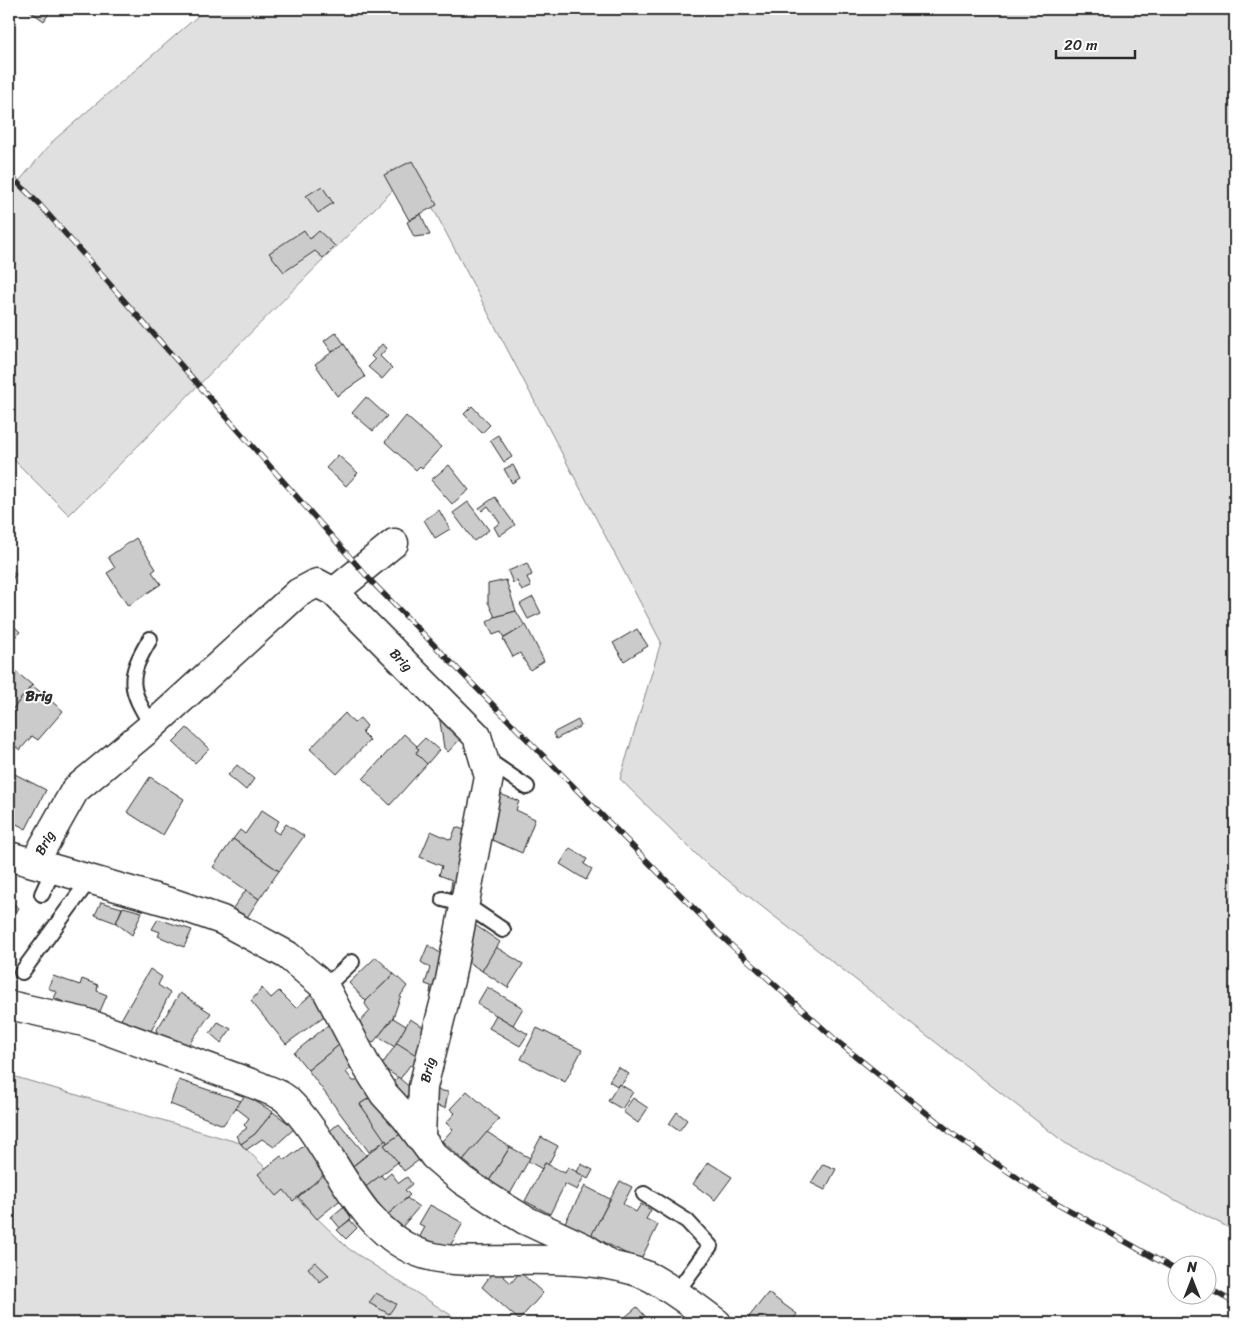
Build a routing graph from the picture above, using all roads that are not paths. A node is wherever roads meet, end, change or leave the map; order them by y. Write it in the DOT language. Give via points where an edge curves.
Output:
graph roads {
  1 [pos="394,543"];
  2 [pos="334,592"];
  3 [pos="150,639"];
  4 [pos="152,726"];
  5 [pos="484,758"];
  6 [pos="527,787"];
  7 [pos="32,862"];
  8 [pos="90,879"];
  9 [pos="42,894"];
  10 [pos="454,902"];
  11 [pos="503,930"];
  12 [pos="352,962"];
  13 [pos="22,972"];
  14 [pos="325,987"];
  15 [pos="9,997"];
  16 [pos="21,1007"];
  17 [pos="421,1136"];
  18 [pos="644,1194"];
  19 [pos="608,1264"];
  20 [pos="676,1293"];
  21 [pos="717,1323"];
  1 -- 2 [label="street"];
  2 -- 4 [label="street, Brig" via="317,583 298,593"];
  2 -- 5 [label="street, Brig" via="477,736"];
  3 -- 4 [label="lane" via="134,672 132,689"];
  4 -- 7 [label="street, Brig" via="75,790"];
  5 -- 6 [label="lane"];
  5 -- 10 [label="street, Brig" via="489,778"];
  7 -- 8 [label="street, Brig"];
  7 -- 9 [label="lane"];
  8 -- 13 [label="lane"];
  8 -- 14 [label="street, Brig" via="222,920 287,955"];
  10 -- 11 [label="lane"];
  10 -- 17 [label="street, Brig" via="423,1087"];
  12 -- 14 [label="lane"];
  14 -- 17 [label="street, Brig" via="384,1094"];
  15 -- 16 [label="lane"];
  16 -- 19 [label="street, Brig" via="125,1036 250,1082 284,1098 302,1117 359,1202 401,1244 418,1252 440,1259 541,1259"];
  17 -- 19 [label="street, Brig" via="434,1156 478,1190 525,1220 585,1248"];
  18 -- 20 [label="lane" via="687,1222 710,1246"];
  19 -- 20 [label="street, Brig" via="649,1277"];
  20 -- 21 [label="street, Brig"];
}
